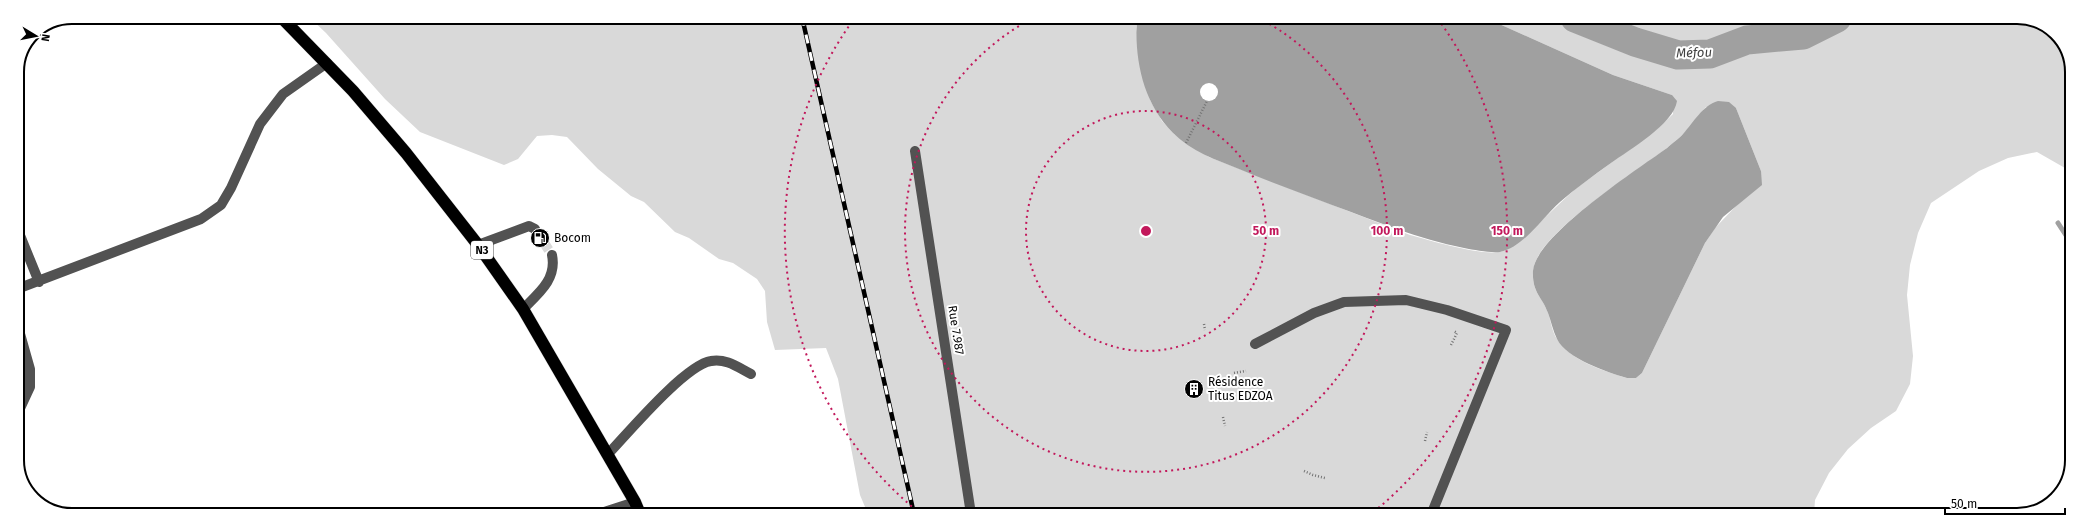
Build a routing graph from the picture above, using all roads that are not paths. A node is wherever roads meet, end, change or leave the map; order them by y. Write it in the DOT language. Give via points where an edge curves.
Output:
graph roads {
  1 [pos="288,24"];
  2 [pos="327,63"];
  3 [pos="915,150"];
  4 [pos="535,229"];
  5 [pos="24,245"];
  6 [pos="478,245"];
  7 [pos="552,255"];
  8 [pos="39,282"];
  9 [pos="24,287"];
  10 [pos="523,309"];
  11 [pos="1255,344"];
  12 [pos="24,348"];
  13 [pos="751,374"];
  14 [pos="24,400"];
  15 [pos="608,454"];
  16 [pos="635,502"];
  17 [pos="616,508"];
  18 [pos="638,508"];
  19 [pos="970,508"];
  20 [pos="1434,508"];
  1 -- 2 [label="highway, N3"];
  2 -- 6 [label="highway, N3" via="406,153"];
  2 -- 8 [label="street" via="283,94 260,124 221,205 201,219"];
  3 -- 19 [label="street, Rue 7.987"];
  4 -- 6 [label="street" via="529,226"];
  5 -- 8 [label="street"];
  6 -- 10 [label="highway, N3"];
  7 -- 10 [label="street" via="554,266 550,278 540,293"];
  8 -- 9 [label="street"];
  10 -- 15 [label="highway, N3"];
  11 -- 20 [label="street" via="1314,313 1351,301 1406,300 1447,310 1506,330"];
  12 -- 14 [label="street" via="30,369 30,387"];
  13 -- 15 [label="street" via="727,362 711,361 696,367 677,382"];
  15 -- 16 [label="highway, N3"];
  16 -- 17 [label="street"];
  16 -- 18 [label="highway, N3"];
}
